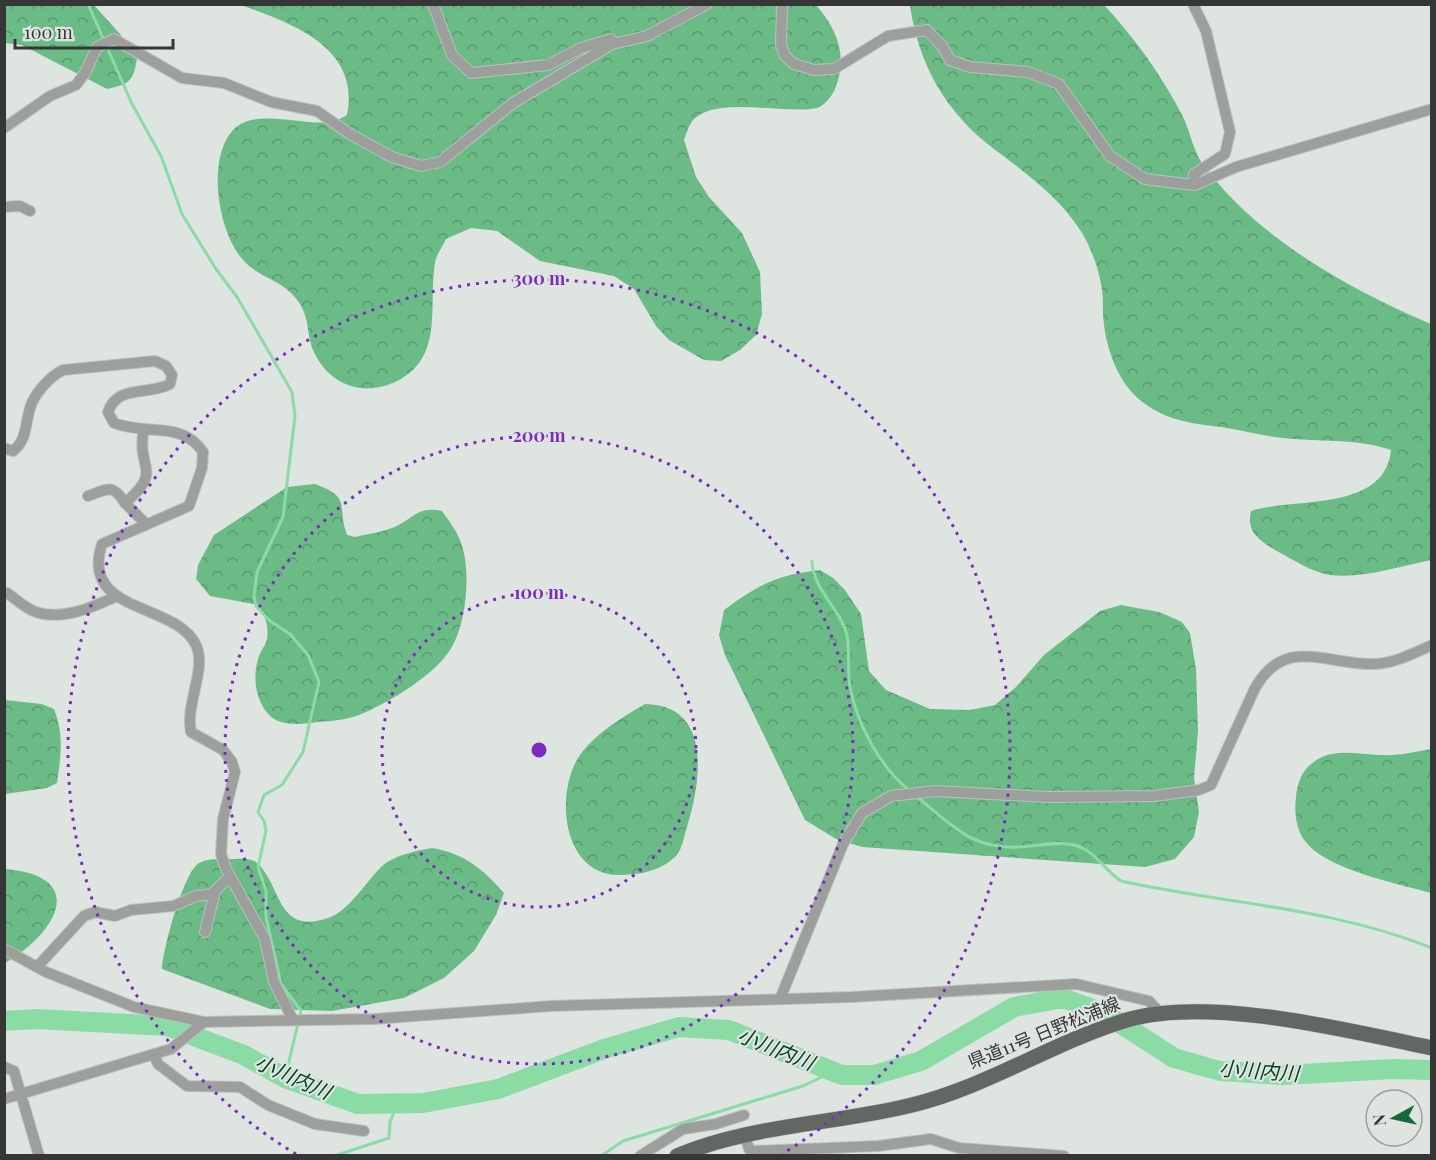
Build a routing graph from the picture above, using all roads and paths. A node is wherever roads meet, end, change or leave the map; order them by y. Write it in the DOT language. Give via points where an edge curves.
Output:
graph roads {
  1 [pos="433,4"];
  2 [pos="707,4"];
  3 [pos="782,4"];
  4 [pos="1193,4"];
  5 [pos="647,36"];
  6 [pos="1431,109"];
  7 [pos="4,128"];
  8 [pos="1195,185"];
  9 [pos="4,207"];
  10 [pos="30,211"];
  11 [pos="144,429"];
  12 [pos="4,448"];
  13 [pos="87,496"];
  14 [pos="125,503"];
  15 [pos="146,524"];
  16 [pos="7,593"];
  17 [pos="115,597"];
  18 [pos="1431,645"];
  19 [pos="230,876"];
  20 [pos="214,894"];
  21 [pos="205,932"];
  22 [pos="4,949"];
  23 [pos="37,967"];
  24 [pos="780,999"];
  25 [pos="1161,1014"];
  26 [pos="292,1018"];
  27 [pos="204,1022"];
  28 [pos="1431,1048"];
  29 [pos="154,1054"];
  30 [pos="4,1067"];
  31 [pos="21,1094"];
  32 [pos="4,1099"];
  33 [pos="744,1116"];
  34 [pos="364,1131"];
  35 [pos="745,1136"];
  36 [pos="39,1155"];
  37 [pos="640,1155"];
  38 [pos="677,1155"];
  39 [pos="1064,1155"];
  1 -- 5 [label="street" via="452,55 471,74 548,65 581,48 629,33"];
  2 -- 5 [label="street"];
  3 -- 8 [label="street" via="781,45 794,64 814,70 834,69 888,36 927,30 950,60 980,68 1028,72 1059,84 1110,156 1127,169 1145,179"];
  4 -- 8 [label="street" via="1206,30 1230,132 1225,154 1194,174"];
  5 -- 7 [label="street" via="612,44 573,66 513,103 440,162 421,166 392,157 318,111 271,102 224,83 182,78 114,39 97,47 85,74 75,85 50,96"];
  6 -- 8 [label="street" via="1236,167"];
  9 -- 10 [label="street" via="20,206"];
  11 -- 12 [label="street" via="114,423 108,412 111,403 121,394 159,390 170,384 172,375 166,366 155,361 63,369 52,375 30,406 20,446 13,451"];
  11 -- 14 [label="street" via="140,447 149,470 147,479"];
  11 -- 15 [label="street" via="186,434 203,452 202,468 189,506"];
  13 -- 14 [label="street" via="110,489 117,491"];
  14 -- 15 [label="street"];
  15 -- 17 [label="street" via="102,544 98,558 101,575"];
  16 -- 17 [label="street" via="36,612 46,613 86,610"];
  17 -- 19 [label="street" via="184,628 195,644 200,658 188,718 191,732 223,750 235,772 221,854"];
  18 -- 24 [label="street" via="1406,657 1376,664 1298,655 1278,662 1263,673 1211,785 1199,790 1154,796 1048,797 935,791 891,796 878,803 862,813 843,844"];
  19 -- 20 [label="street"];
  19 -- 26 [label="street" via="265,939 274,982"];
  20 -- 21 [label="street"];
  20 -- 23 [label="street" via="114,916 95,912 84,916"];
  22 -- 23 [label="street"];
  23 -- 27 [label="street" via="134,1007"];
  24 -- 25 [label="street" via="1076,984 1149,1001"];
  24 -- 26 [label="street" via="551,1006 374,1019"];
  25 -- 28 [label="main road, 県道11号 日野松浦線" via="1205,1011 1263,1018"];
  25 -- 35 [label="main road, 県道11号 日野松浦線" via="1104,1028 915,1105"];
  26 -- 27 [label="street"];
  27 -- 29 [label="street" via="171,1049"];
  29 -- 31 [label="street"];
  29 -- 34 [label="street" via="158,1064 187,1086 240,1087 268,1105 315,1124"];
  30 -- 31 [label="street" via="14,1071"];
  31 -- 32 [label="street"];
  31 -- 36 [label="street"];
  33 -- 37 [label="street" via="683,1129"];
  35 -- 38 [label="main road, 県道11号 日野松浦線"];
  35 -- 39 [label="street" via="753,1151 878,1146 931,1139 959,1148"];
}
